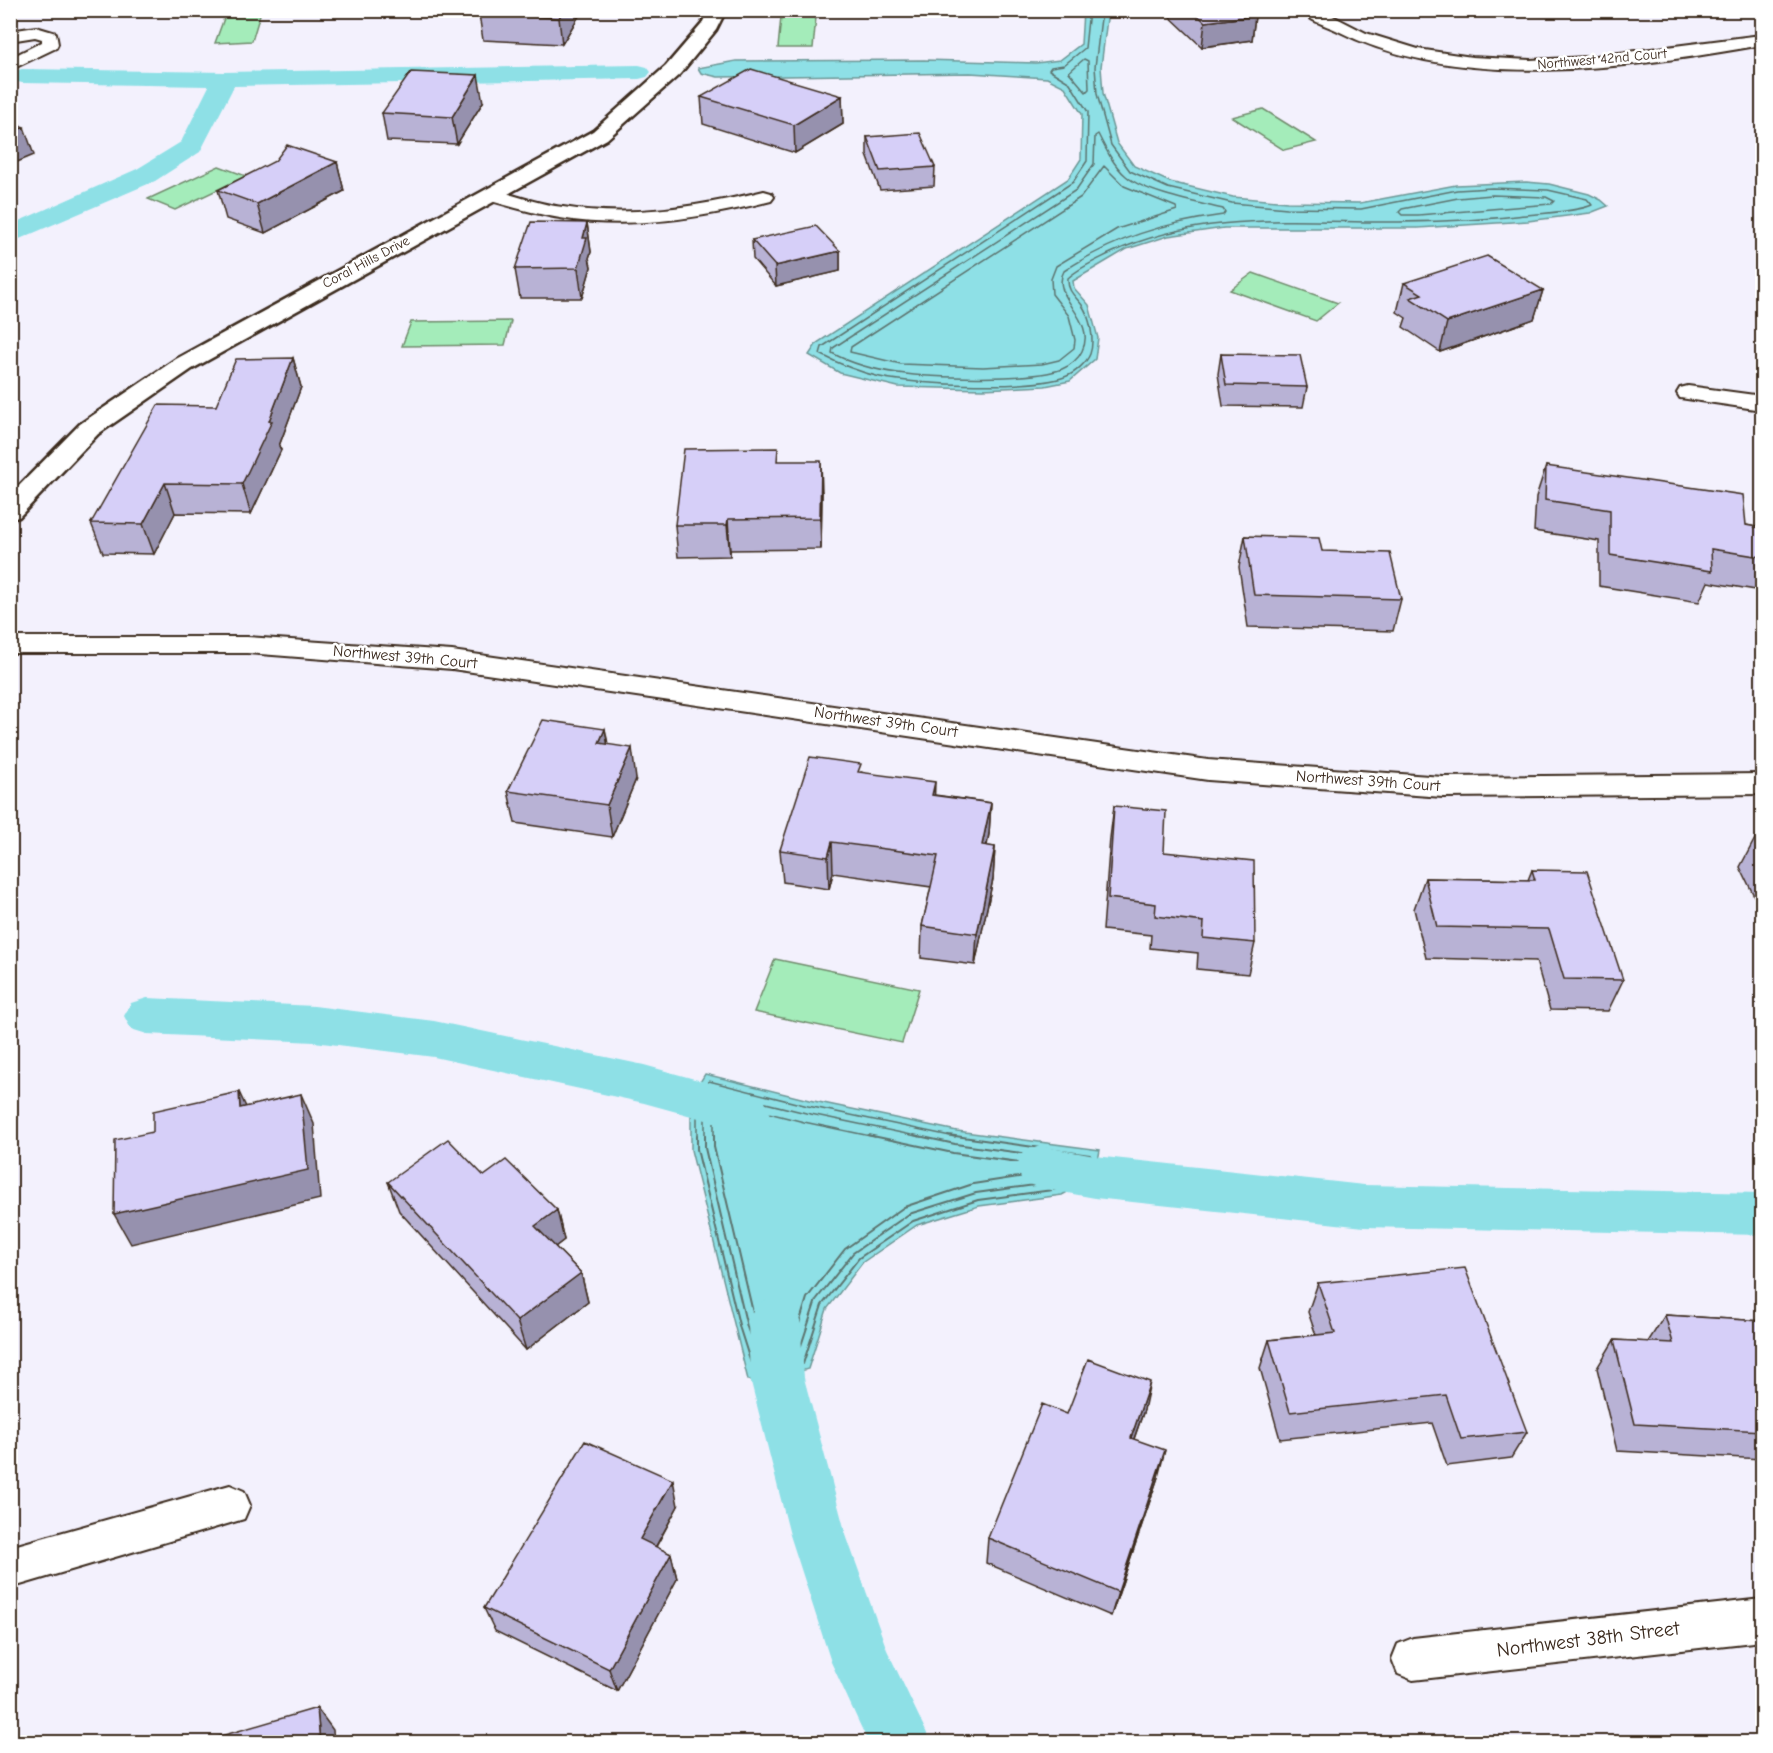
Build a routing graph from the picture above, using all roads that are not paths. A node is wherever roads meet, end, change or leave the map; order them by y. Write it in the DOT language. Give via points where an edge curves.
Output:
graph roads {
  1 [pos="717,10"];
  2 [pos="1308,10"];
  3 [pos="10,36"];
  4 [pos="1761,40"];
  5 [pos="10,65"];
  6 [pos="491,195"];
  7 [pos="764,197"];
  8 [pos="1688,393"];
  9 [pos="1762,403"];
  10 [pos="10,511"];
  11 [pos="10,645"];
  12 [pos="1762,784"];
  13 [pos="230,1505"];
  14 [pos="10,1568"];
  15 [pos="1762,1620"];
  16 [pos="1413,1659"];
  1 -- 6 [label="street, Coral Hills Drive" via="710,26 674,70 600,135"];
  2 -- 4 [label="street, Northwest 42nd Court" via="1359,37 1402,50 1489,64 1583,63"];
  3 -- 5 [label="street" via="36,32 50,36 50,44"];
  6 -- 7 [label="street" via="563,213 618,217 721,209"];
  6 -- 10 [label="street, Coral Hills Drive" via="184,364 89,429"];
  8 -- 9 [label="street"];
  11 -- 12 [label="street, Northwest 39th Court" via="247,645 452,660 1208,770 1443,787"];
  13 -- 14 [label="street"];
  15 -- 16 [label="street, Northwest 38th Street"];
}
